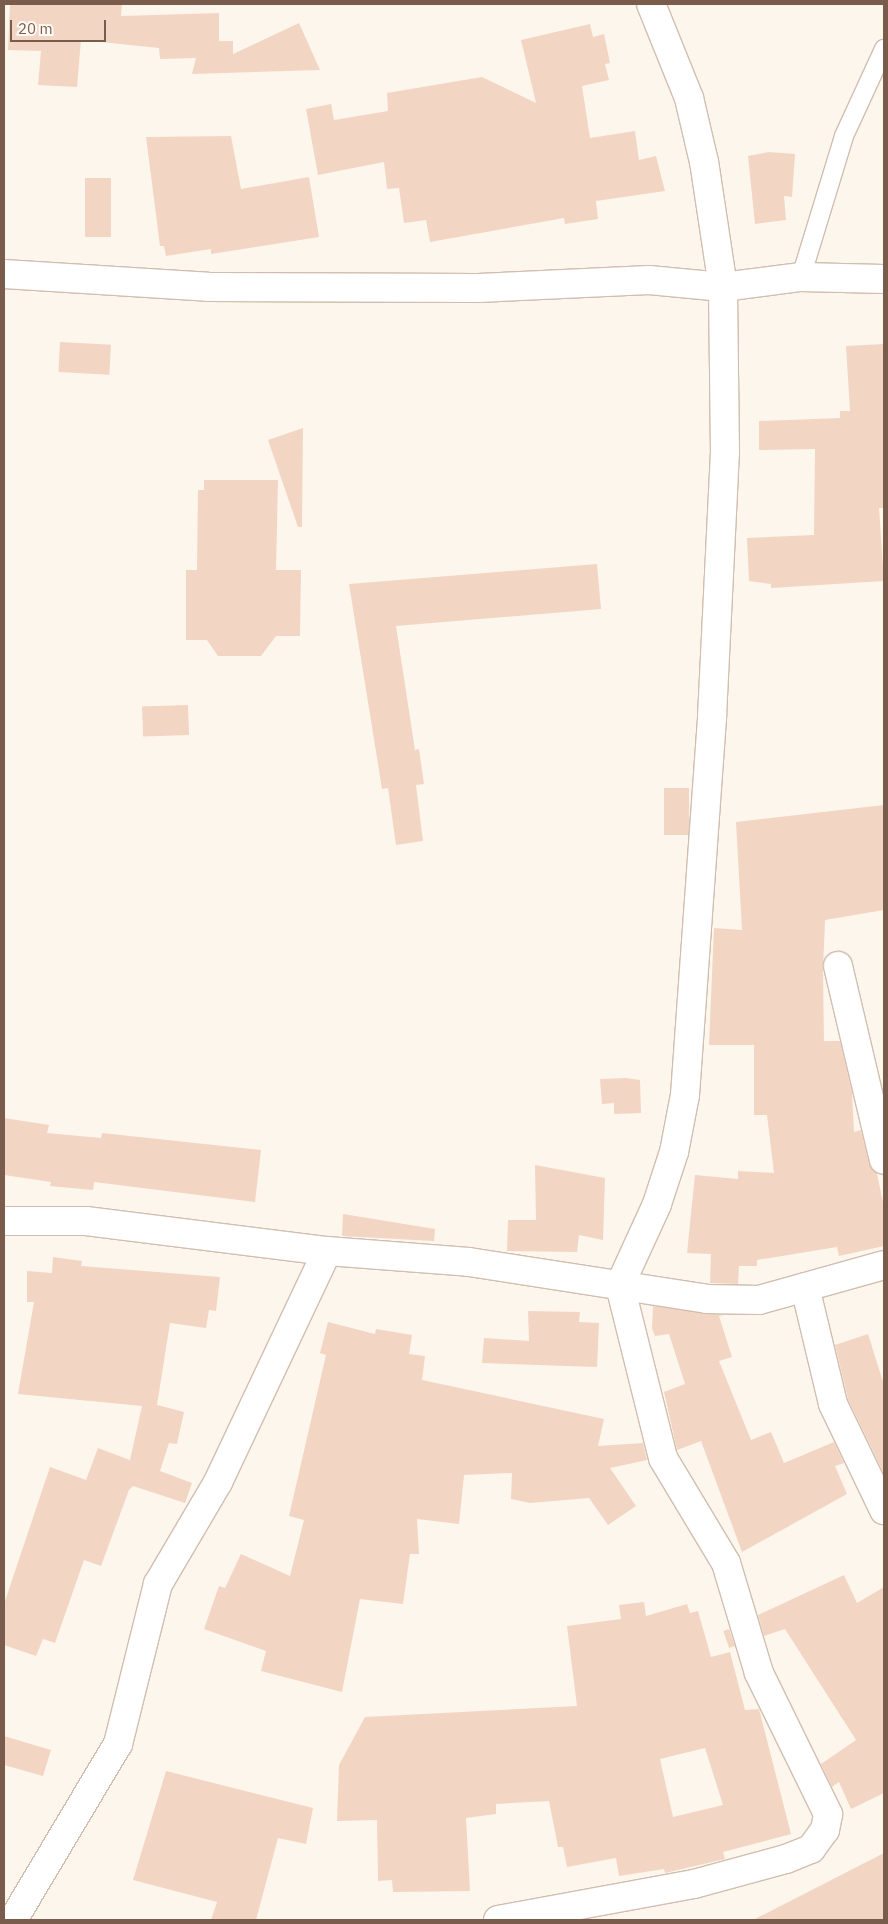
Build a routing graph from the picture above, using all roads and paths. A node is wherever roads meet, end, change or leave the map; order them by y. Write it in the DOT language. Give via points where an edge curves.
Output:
graph roads {
  1 [pos="651,4"];
  2 [pos="884,48"];
  3 [pos="4,274"];
  4 [pos="801,276"];
  5 [pos="884,279"];
  6 [pos="723,287"];
  7 [pos="838,966"];
  8 [pos="884,1160"];
  9 [pos="4,1221"];
  10 [pos="327,1251"];
  11 [pos="884,1265"];
  12 [pos="620,1285"];
  13 [pos="805,1287"];
  14 [pos="884,1510"];
  15 [pos="13,1920"];
  16 [pos="498,1920"];
  1 -- 6 [label="street" via="689,98"];
  2 -- 4 [label="lane" via="844,136"];
  3 -- 6 [label="street" via="208,287 478,288 649,280"];
  4 -- 5 [label="street"];
  4 -- 6 [label="street"];
  6 -- 12 [label="street" via="726,453 685,1095 674,1152 657,1204"];
  7 -- 8 [label="street"];
  9 -- 10 [label="street" via="86,1221"];
  10 -- 12 [label="street" via="469,1262"];
  10 -- 15 [label="street" via="218,1482 158,1584 118,1744"];
  11 -- 13 [label="street"];
  12 -- 13 [label="street" via="707,1299 759,1300"];
  12 -- 16 [label="street" via="663,1458 726,1563 759,1673 828,1814 825,1830 810,1849 786,1859 694,1884"];
  13 -- 14 [label="street" via="833,1404"];
}
